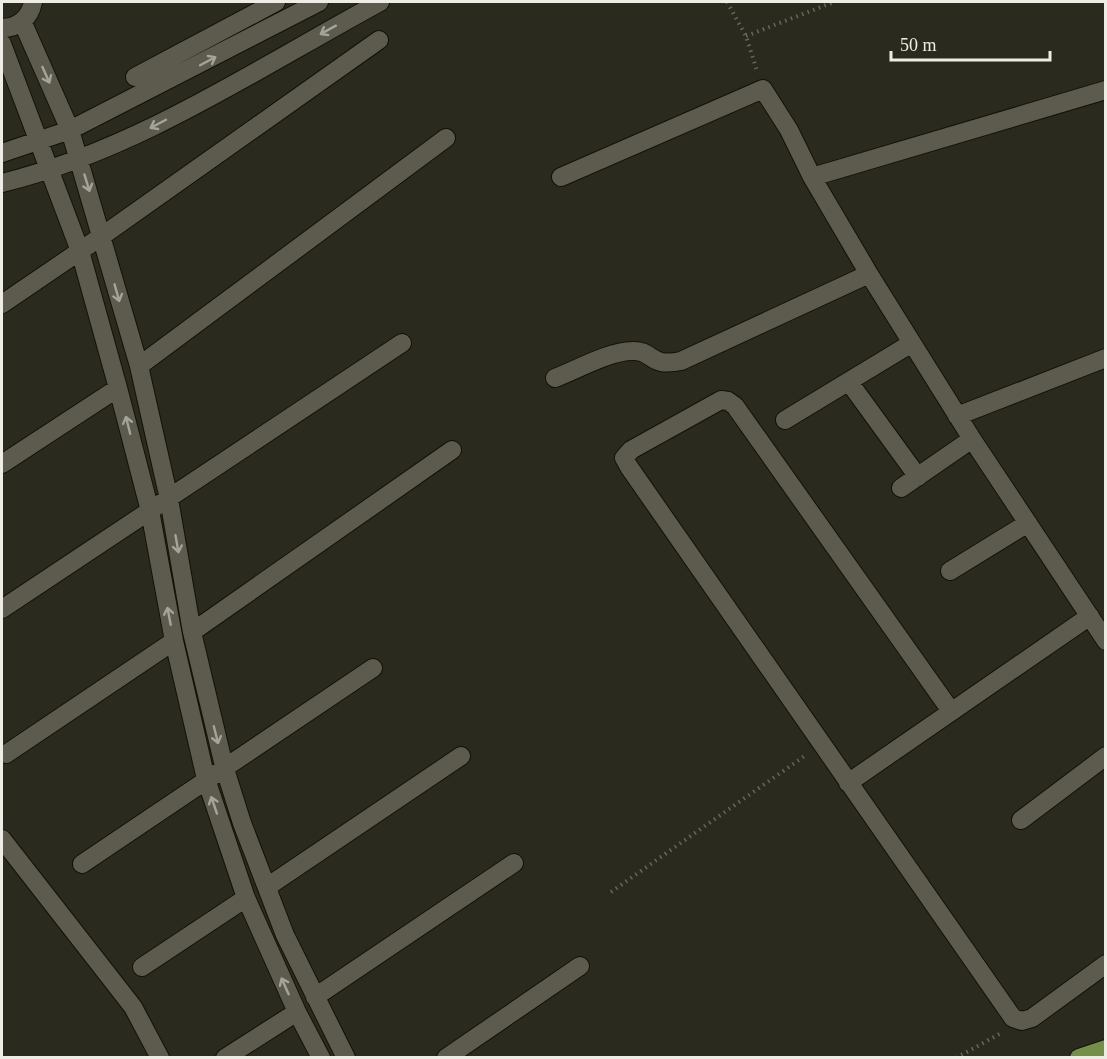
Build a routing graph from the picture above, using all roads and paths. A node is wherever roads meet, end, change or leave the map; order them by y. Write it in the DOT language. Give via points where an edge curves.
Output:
graph roads {
  1 [pos="33,2"];
  2 [pos="276,2"];
  3 [pos="319,2"];
  4 [pos="380,2"];
  5 [pos="727,2"];
  6 [pos="834,2"];
  7 [pos="22,21"];
  8 [pos="2,28"];
  9 [pos="746,36"];
  10 [pos="379,40"];
  11 [pos="2,44"];
  12 [pos="135,76"];
  13 [pos="763,89"];
  14 [pos="1106,90"];
  15 [pos="70,130"];
  16 [pos="446,138"];
  17 [pos="39,142"];
  18 [pos="2,153"];
  19 [pos="80,159"];
  20 [pos="49,172"];
  21 [pos="561,177"];
  22 [pos="812,177"];
  23 [pos="2,183"];
  24 [pos="102,236"];
  25 [pos="80,251"];
  26 [pos="869,274"];
  27 [pos="2,304"];
  28 [pos="402,343"];
  29 [pos="912,343"];
  30 [pos="1106,358"];
  31 [pos="139,366"];
  32 [pos="555,378"];
  33 [pos="849,382"];
  34 [pos="118,388"];
  35 [pos="957,416"];
  36 [pos="785,420"];
  37 [pos="972,439"];
  38 [pos="453,450"];
  39 [pos="2,464"];
  40 [pos="918,477"];
  41 [pos="901,488"];
  42 [pos="169,499"];
  43 [pos="150,511"];
  44 [pos="1028,523"];
  45 [pos="950,571"];
  46 [pos="2,609"];
  47 [pos="1090,616"];
  48 [pos="192,632"];
  49 [pos="1103,635"];
  50 [pos="174,641"];
  51 [pos="373,668"];
  52 [pos="951,711"];
  53 [pos="821,744"];
  54 [pos="6,754"];
  55 [pos="461,756"];
  56 [pos="1106,756"];
  57 [pos="224,766"];
  58 [pos="206,779"];
  59 [pos="848,783"];
  60 [pos="1021,820"];
  61 [pos="2,839"];
  62 [pos="7,859"];
  63 [pos="514,863"];
  64 [pos="82,864"];
  65 [pos="267,887"];
  66 [pos="611,892"];
  67 [pos="246,898"];
  68 [pos="1106,964"];
  69 [pos="580,966"];
  70 [pos="142,967"];
  71 [pos="315,997"];
  72 [pos="297,1012"];
  73 [pos="1022,1021"];
  74 [pos="1106,1049"];
  75 [pos="160,1058"];
  76 [pos="225,1058"];
  77 [pos="321,1058"];
  78 [pos="346,1058"];
  79 [pos="446,1058"];
  80 [pos="956,1058"];
  81 [pos="1079,1058"];
  1 -- 7 [label="street"];
  2 -- 12 [label="street"];
  15 -- 3 [label="street, one-way"];
  4 -- 19 [label="street, one-way" via="153,127"];
  5 -- 9 [label="path"];
  6 -- 9 [label="path"];
  7 -- 8 [label="street"];
  7 -- 15 [label="street, one-way"];
  9 -- 13 [label="path"];
  10 -- 24 [label="street"];
  11 -- 17 [label="street"];
  13 -- 21 [label="street"];
  13 -- 22 [label="street"];
  14 -- 22 [label="street"];
  15 -- 17 [label="street"];
  15 -- 19 [label="street"];
  16 -- 31 [label="street"];
  17 -- 18 [label="street"];
  17 -- 20 [label="street"];
  19 -- 20 [label="street"];
  19 -- 24 [label="street, one-way"];
  20 -- 23 [label="street"];
  20 -- 25 [label="street"];
  22 -- 26 [label="street"];
  24 -- 25 [label="street"];
  24 -- 31 [label="street, one-way"];
  25 -- 27 [label="street"];
  25 -- 34 [label="street"];
  26 -- 29 [label="street"];
  26 -- 32 [label="street" via="681,361 658,363 640,352 626,351"];
  28 -- 42 [label="street"];
  29 -- 33 [label="street"];
  29 -- 35 [label="street"];
  30 -- 35 [label="street"];
  31 -- 42 [label="street"];
  33 -- 36 [label="street"];
  33 -- 40 [label="street"];
  34 -- 39 [label="street"];
  43 -- 34 [label="street, one-way"];
  35 -- 37 [label="street"];
  37 -- 40 [label="street"];
  37 -- 44 [label="street"];
  38 -- 48 [label="street"];
  40 -- 41 [label="street"];
  42 -- 43 [label="street"];
  42 -- 48 [label="street, one-way"];
  43 -- 46 [label="street"];
  50 -- 43 [label="street, one-way"];
  44 -- 45 [label="street"];
  44 -- 47 [label="street"];
  47 -- 49 [label="street"];
  47 -- 52 [label="street"];
  48 -- 57 [label="street, one-way"];
  50 -- 54 [label="street"];
  50 -- 58 [label="street"];
  51 -- 57 [label="street"];
  52 -- 53 [label="street" via="735,406 721,400 631,450 624,458"];
  52 -- 59 [label="street"];
  53 -- 59 [label="street"];
  53 -- 66 [label="path"];
  55 -- 65 [label="street"];
  56 -- 60 [label="street"];
  57 -- 58 [label="street"];
  57 -- 65 [label="street"];
  58 -- 64 [label="street"];
  67 -- 58 [label="street, one-way"];
  59 -- 73 [label="street" via="1013,1018"];
  61 -- 62 [label="street"];
  62 -- 75 [label="street" via="133,1007"];
  63 -- 71 [label="street"];
  65 -- 71 [label="street"];
  67 -- 70 [label="street"];
  72 -- 67 [label="street, one-way"];
  68 -- 73 [label="street" via="1032,1018"];
  69 -- 79 [label="street"];
  71 -- 78 [label="street"];
  72 -- 76 [label="street"];
  72 -- 77 [label="street"];
  73 -- 80 [label="path"];
  74 -- 81 [label="main road"];
}
